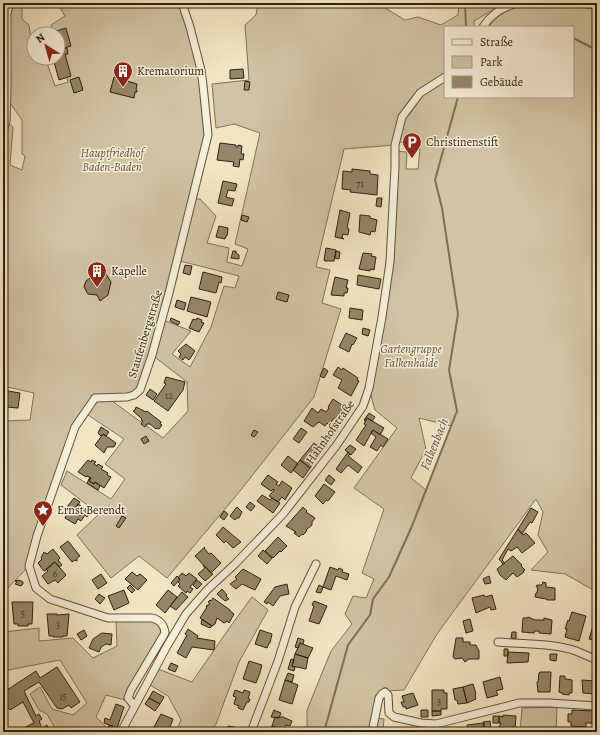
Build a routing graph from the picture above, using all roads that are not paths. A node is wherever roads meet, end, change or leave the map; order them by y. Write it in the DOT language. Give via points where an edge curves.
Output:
graph roads {
  1 [pos="10,3"];
  2 [pos="182,3"];
  3 [pos="517,3"];
  4 [pos="580,3"];
  5 [pos="597,5"];
  6 [pos="484,26"];
  7 [pos="444,78"];
  8 [pos="3,131"];
  9 [pos="316,564"];
  10 [pos="498,642"];
  11 [pos="597,660"];
  12 [pos="134,705"];
  13 [pos="597,706"];
  14 [pos="121,732"];
  15 [pos="251,732"];
  16 [pos="372,732"];
  1 -- 8 [label="street" via="7,13 6,120"];
  2 -- 12 [label="street, Staufenbergstraße" via="201,70 208,135 169,293 140,390 126,397 95,398 75,427 29,566 36,588 50,599 108,618 158,619 165,633 131,690 128,698"];
  3 -- 6 [label="street" via="506,6 488,18"];
  4 -- 5 [label="street"];
  7 -- 12 [label="street, Hahnhofstraße" via="420,93 402,117 396,138 390,262 369,388 363,406 336,446 283,514 186,614"];
  9 -- 15 [label="street" via="295,607"];
  10 -- 11 [label="street" via="567,649"];
  12 -- 14 [label="street, Hahnhofstraße"];
  13 -- 16 [label="street" via="518,703 436,724 394,717 389,713 388,695 385,692 379,698"];
}
